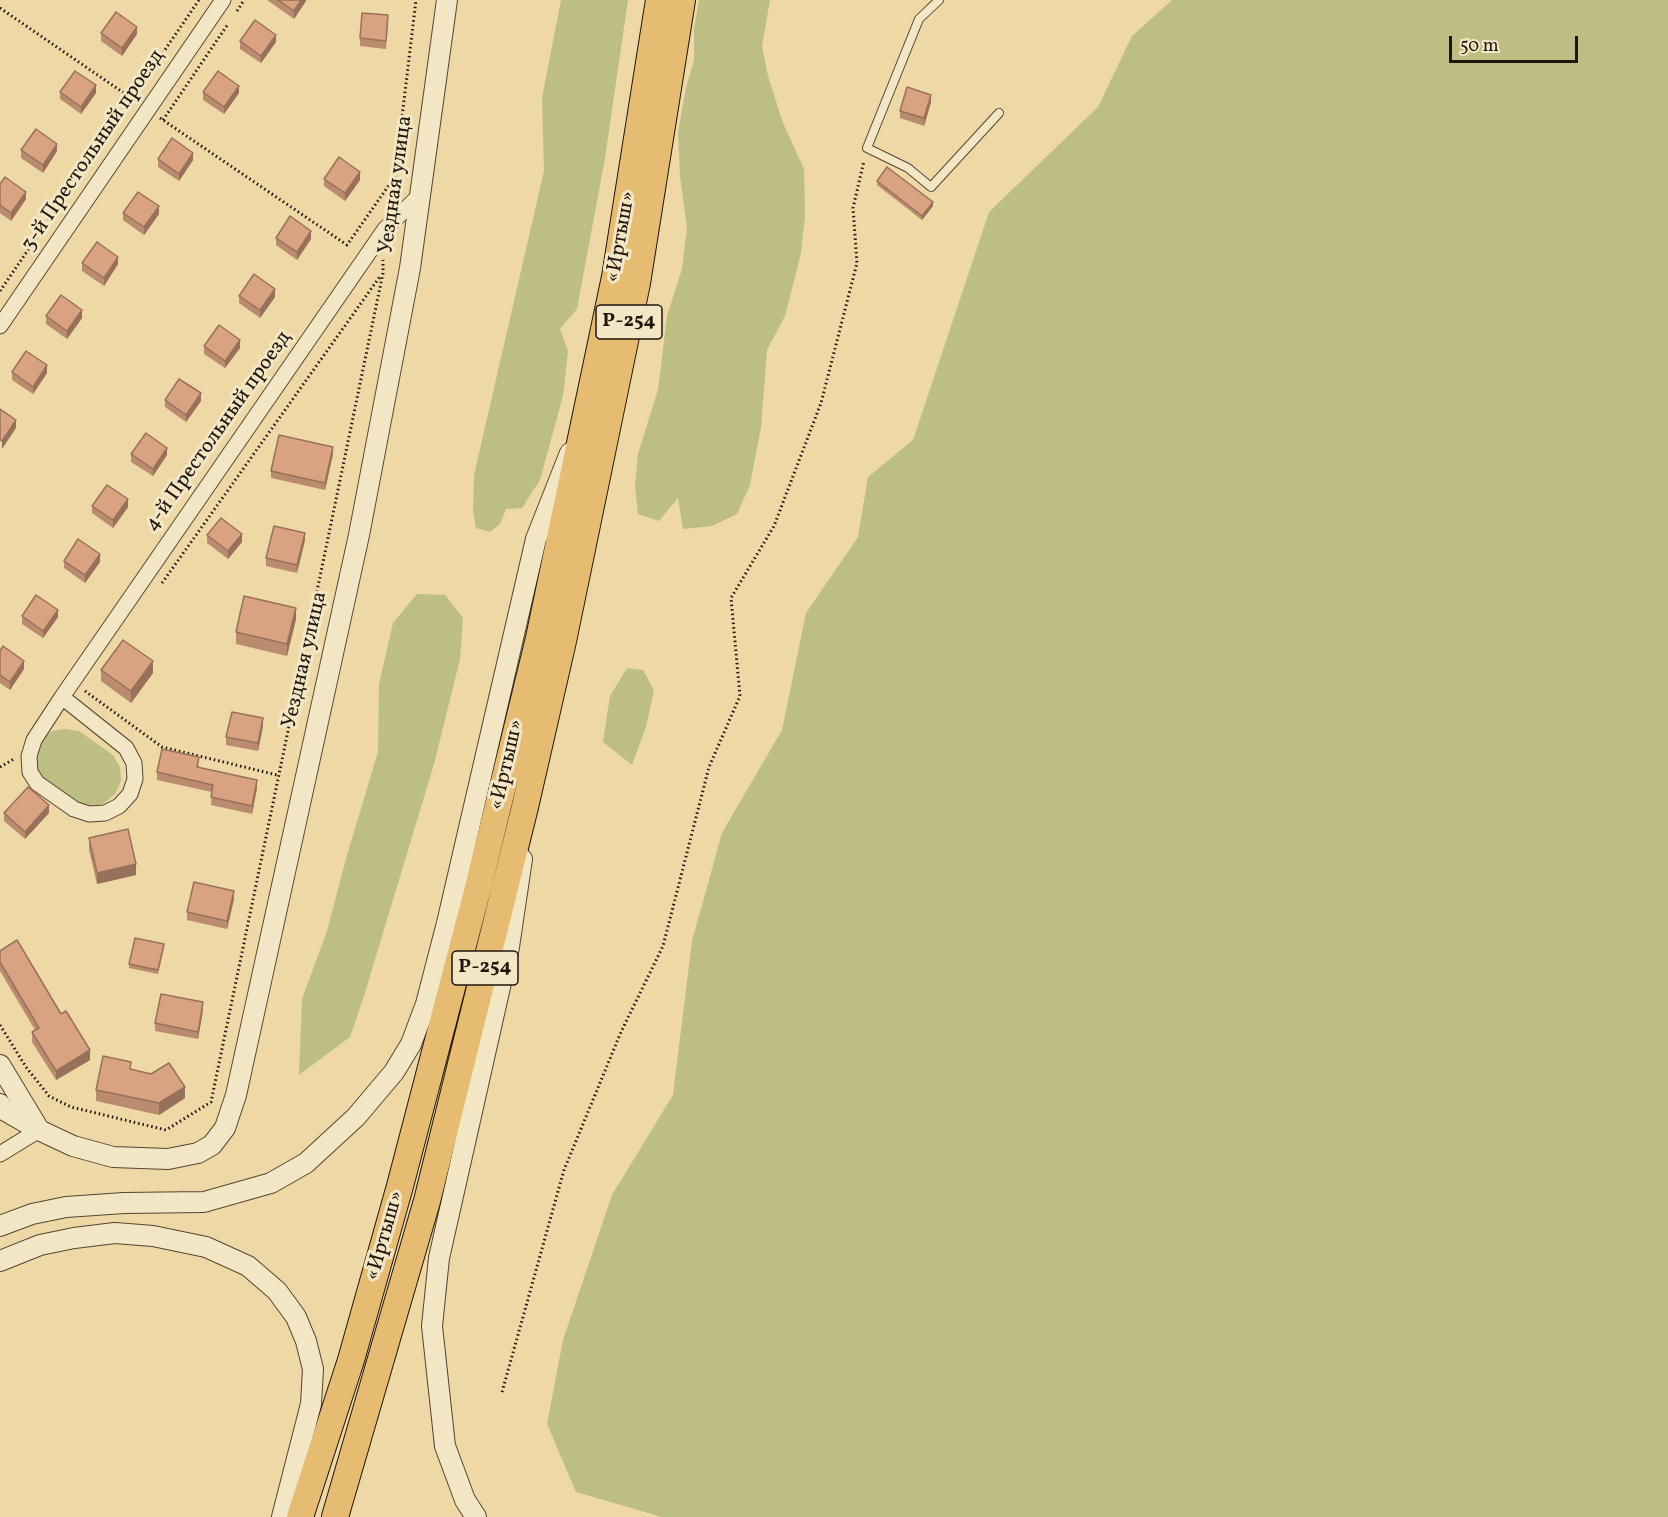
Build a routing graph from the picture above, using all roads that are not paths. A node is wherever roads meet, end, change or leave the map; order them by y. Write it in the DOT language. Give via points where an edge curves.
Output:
graph roads {
  1 [pos="222,0"];
  2 [pos="447,0"];
  3 [pos="659,0"];
  4 [pos="682,0"];
  5 [pos="939,0"];
  6 [pos="999,113"];
  7 [pos="418,196"];
  8 [pos="0,326"];
  9 [pos="587,412"];
  10 [pos="62,697"];
  11 [pos="525,807"];
  12 [pos="0,1065"];
  13 [pos="0,1104"];
  14 [pos="39,1130"];
  15 [pos="0,1154"];
  16 [pos="0,1226"];
  17 [pos="0,1261"];
  18 [pos="282,1517"];
  19 [pos="300,1517"];
  20 [pos="335,1517"];
  21 [pos="476,1517"];
  1 -- 8 [label="street, 3-й Престольный проезд"];
  2 -- 7 [label="street, Уездная улица"];
  3 -- 9 [label="highway, «Иртыш» / Р-254" via="615,277"];
  4 -- 11 [label="highway, «Иртыш» / Р-254" via="637,283"];
  5 -- 6 [label="lane" via="919,19 867,148 908,168 931,187"];
  7 -- 10 [label="street, 4-й Престольный проезд" via="385,229"];
  7 -- 14 [label="street, Уездная улица" via="410,268 359,535 236,1095 225,1128 212,1145 198,1153 168,1159 112,1157 73,1146"];
  9 -- 16 [label="street" via="536,539 426,1004 411,1044 394,1072 356,1117 315,1155 271,1183 204,1203 66,1207"];
  9 -- 19 [label="highway, «Иртыш» / Р-254" via="539,638 480,884 351,1360"];
  10 -- 10 [label="street, 4-й Престольный проезд" via="34,740 30,772 37,783 74,809 89,814 105,813 130,794 135,779 134,763 126,748"];
  11 -- 20 [label="highway, «Иртыш» / Р-254" via="427,1201"];
  11 -- 21 [label="street" via="509,947 440,1258 432,1326 445,1446 465,1500"];
  12 -- 14 [label="street"];
  13 -- 14 [label="street, Уездная улица"];
  14 -- 15 [label="street"];
  17 -- 18 [label="street" via="40,1245 74,1238 115,1233 153,1236 206,1247 238,1261 277,1291 296,1317 313,1369 311,1404"];
}
